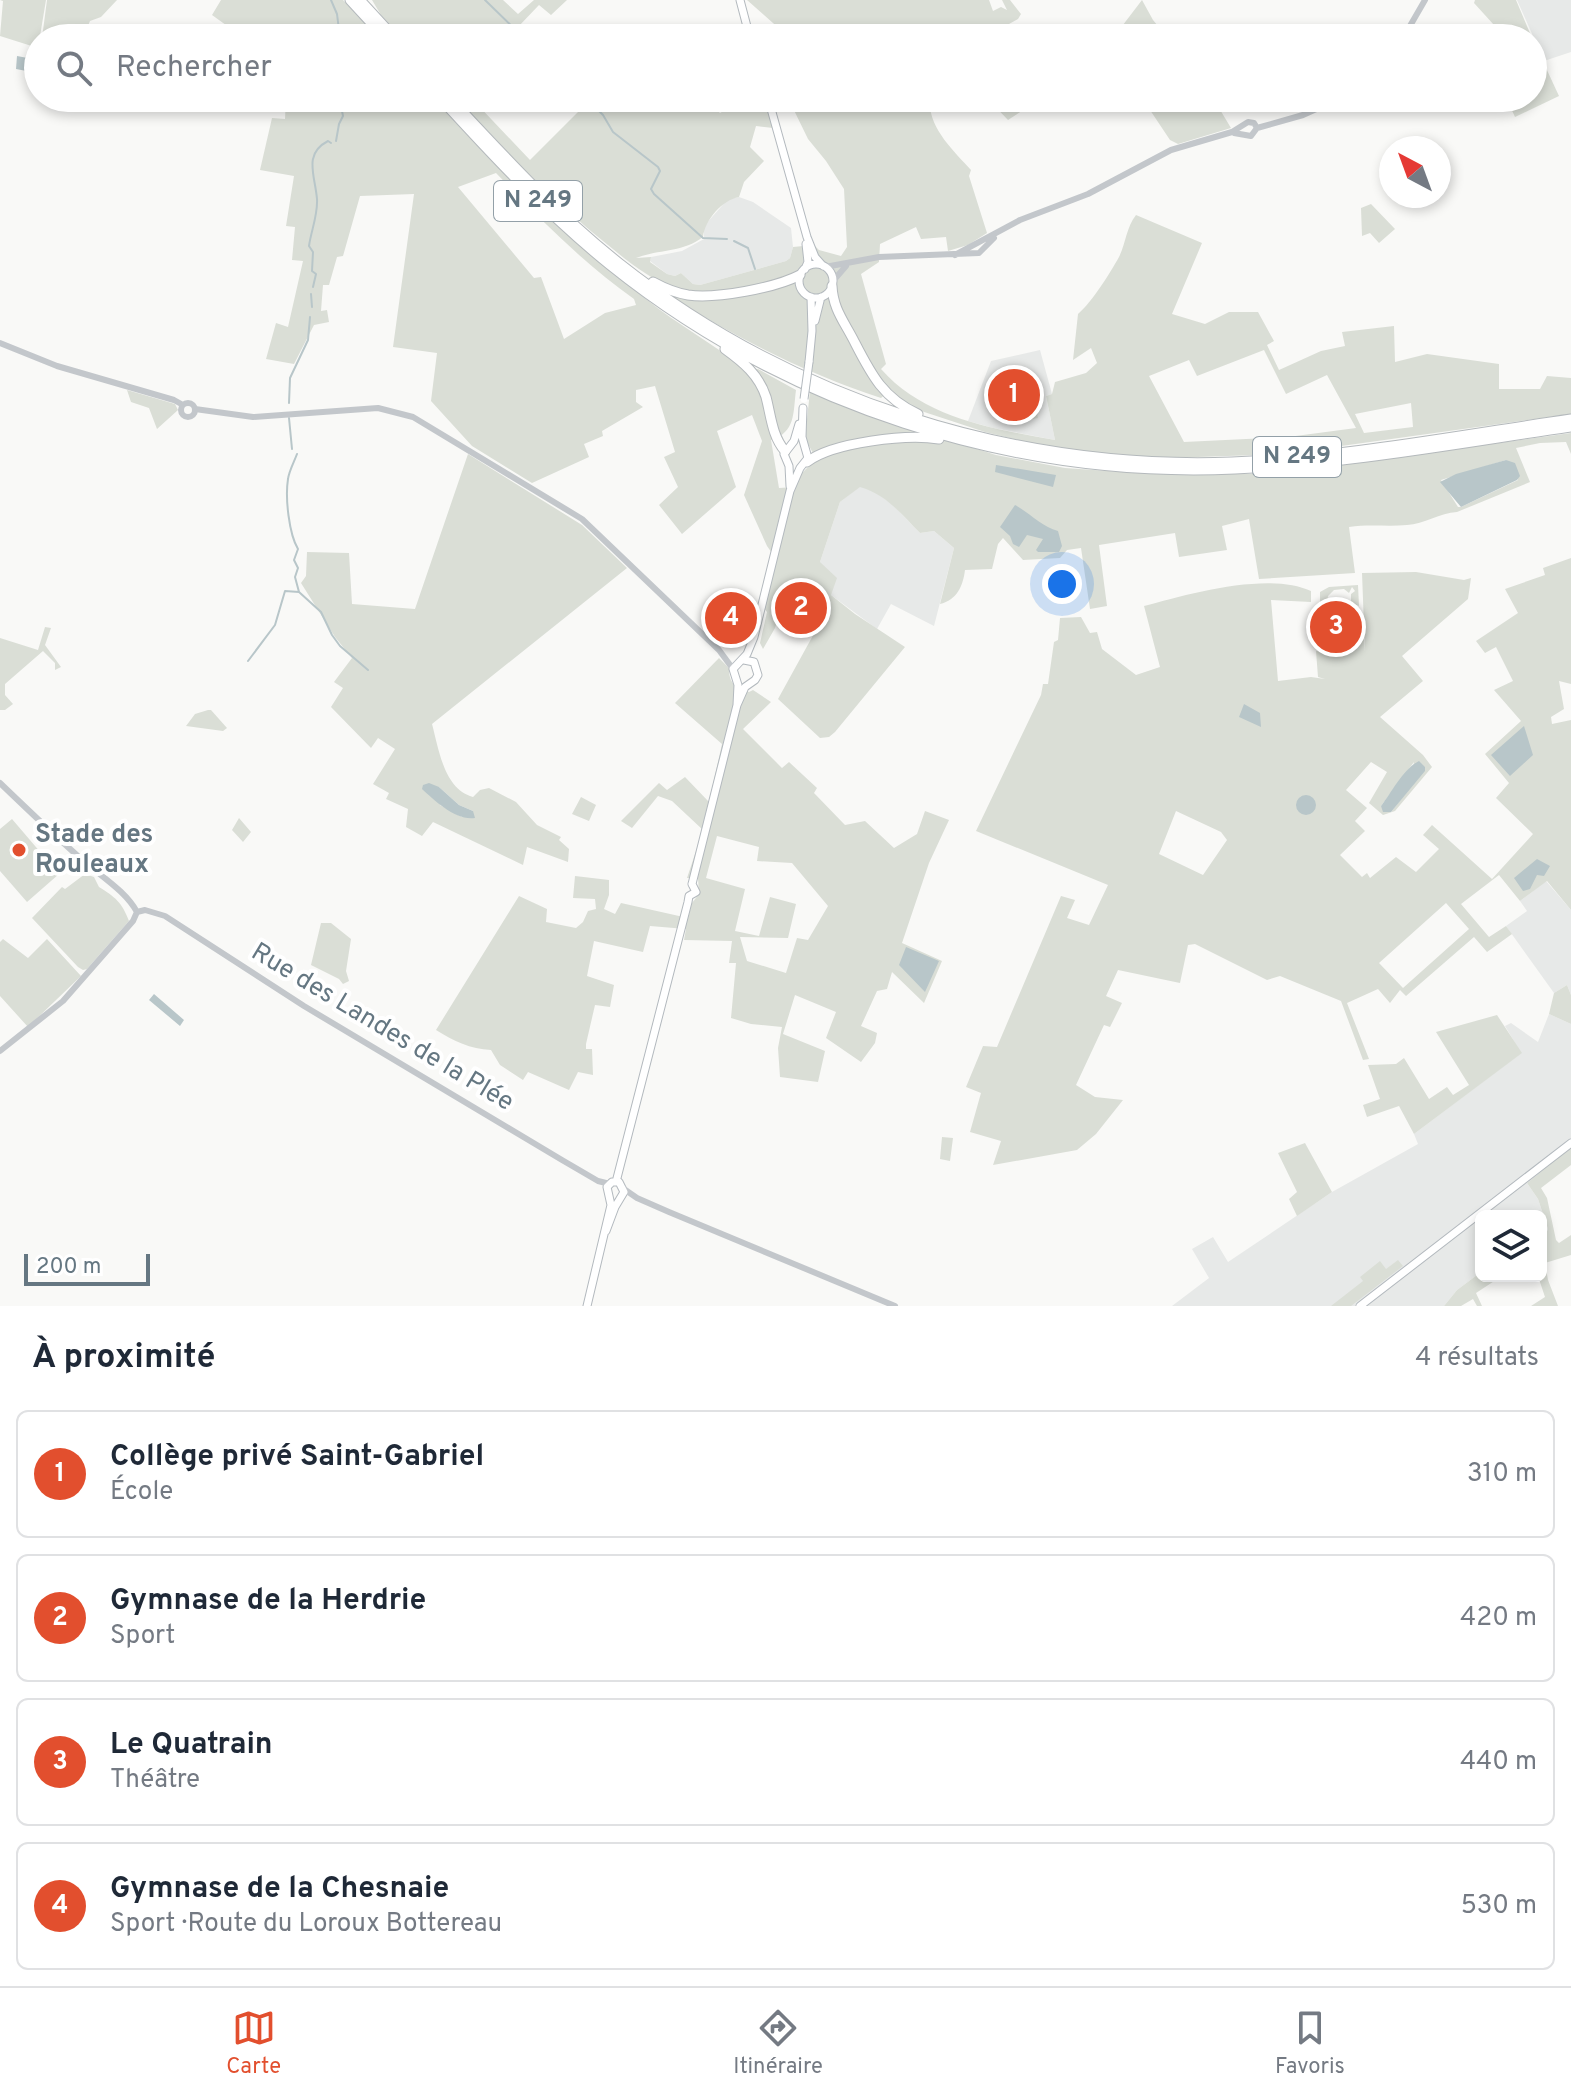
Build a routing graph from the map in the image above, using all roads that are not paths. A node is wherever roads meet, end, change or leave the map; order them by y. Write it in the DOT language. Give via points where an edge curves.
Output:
graph roads {
  1 [pos="350,0"];
  2 [pos="360,0"];
  3 [pos="740,0"];
  4 [pos="1425,0"];
  5 [pos="372,24"];
  6 [pos="382,24"];
  7 [pos="746,24"];
  8 [pos="1411,24"];
  9 [pos="453,112"];
  10 [pos="463,112"];
  11 [pos="772,112"];
  12 [pos="1310,112"];
  13 [pos="1257,128"];
  14 [pos="1243,130"];
  15 [pos="807,237"];
  16 [pos="606,253"];
  17 [pos="851,264"];
  18 [pos="824,266"];
  19 [pos="803,272"];
  20 [pos="832,284"];
  21 [pos="811,297"];
  22 [pos="821,297"];
  23 [pos="812,331"];
  24 [pos="708,334"];
  25 [pos="0,343"];
  26 [pos="803,403"];
  27 [pos="183,405"];
  28 [pos="195,409"];
  29 [pos="1571,419"];
  30 [pos="1571,427"];
  31 [pos="949,429"];
  32 [pos="982,445"];
  33 [pos="804,447"];
  34 [pos="788,448"];
  35 [pos="803,465"];
  36 [pos="789,466"];
  37 [pos="790,491"];
  38 [pos="754,637"];
  39 [pos="754,662"];
  40 [pos="739,664"];
  41 [pos="737,682"];
  42 [pos="747,685"];
  43 [pos="737,705"];
  44 [pos="0,783"];
  45 [pos="140,906"];
  46 [pos="0,1051"];
  47 [pos="1571,1143"];
  48 [pos="616,1190"];
  49 [pos="587,1306"];
  50 [pos="895,1306"];
  51 [pos="1360,1306"];
  1 -- 5 [label="highway"];
  2 -- 6 [label="highway"];
  3 -- 7 [label="main road"];
  4 -- 8 [label="street"];
  9 -- 24 [label="highway, N 249" via="576,237"];
  10 -- 16 [label="highway, N 249"];
  11 -- 15 [label="main road"];
  12 -- 13 [label="street"];
  13 -- 14 [label="street" via="1252,135"];
  13 -- 14 [label="street" via="1250,121"];
  14 -- 17 [label="street" via="1171,150 1088,194 1020,220 974,249"];
  15 -- 18 [label="main road"];
  15 -- 19 [label="main road"];
  16 -- 19 [label="highway" via="657,285 686,295 782,283"];
  16 -- 31 [label="highway, N 249" via="686,311 766,357 850,396"];
  17 -- 18 [label="street"];
  17 -- 20 [label="street"];
  18 -- 19 [label="main road"];
  18 -- 20 [label="main road"];
  19 -- 21 [label="main road" via="801,288"];
  20 -- 22 [label="main road"];
  20 -- 31 [label="highway" via="834,307 877,385 901,406"];
  21 -- 22 [label="main road"];
  21 -- 23 [label="main road"];
  22 -- 23 [label="main road"];
  23 -- 26 [label="main road, bridge"];
  24 -- 32 [label="highway, N 249" via="829,395"];
  24 -- 34 [label="highway" via="758,380 773,429"];
  25 -- 27 [label="street"];
  26 -- 33 [label="main road"];
  26 -- 34 [label="main road"];
  27 -- 28 [label="street" via="190,403"];
  27 -- 28 [label="street" via="186,416"];
  28 -- 40 [label="street" via="253,417 388,409 416,418 582,519"];
  29 -- 31 [label="highway, N 249" via="1311,455 1208,462 1081,455"];
  30 -- 32 [label="highway, N 249" via="1233,469 1106,465"];
  32 -- 35 [label="highway" via="896,438 824,452"];
  33 -- 34 [label="main road"];
  33 -- 35 [label="main road" via="808,454"];
  34 -- 36 [label="main road"];
  35 -- 36 [label="main road"];
  35 -- 37 [label="main road"];
  36 -- 37 [label="main road"];
  37 -- 38 [label="main road"];
  38 -- 39 [label="main road"];
  38 -- 40 [label="main road"];
  39 -- 40 [label="main road"];
  39 -- 42 [label="main road" via="758,675"];
  40 -- 41 [label="main road"];
  41 -- 42 [label="main road"];
  41 -- 43 [label="main road"];
  42 -- 43 [label="main road"];
  43 -- 48 [label="main road" via="692,884 685,887 689,896"];
  44 -- 45 [label="street, Rue des Landes de la Plée"];
  45 -- 46 [label="street" via="69,995"];
  45 -- 48 [label="street, Rue des Landes de la Plée" via="165,916 304,1006"];
  47 -- 51 [label="main road"];
  48 -- 49 [label="main road"];
  48 -- 50 [label="street, Rue des Landes de la Plée"];
}
